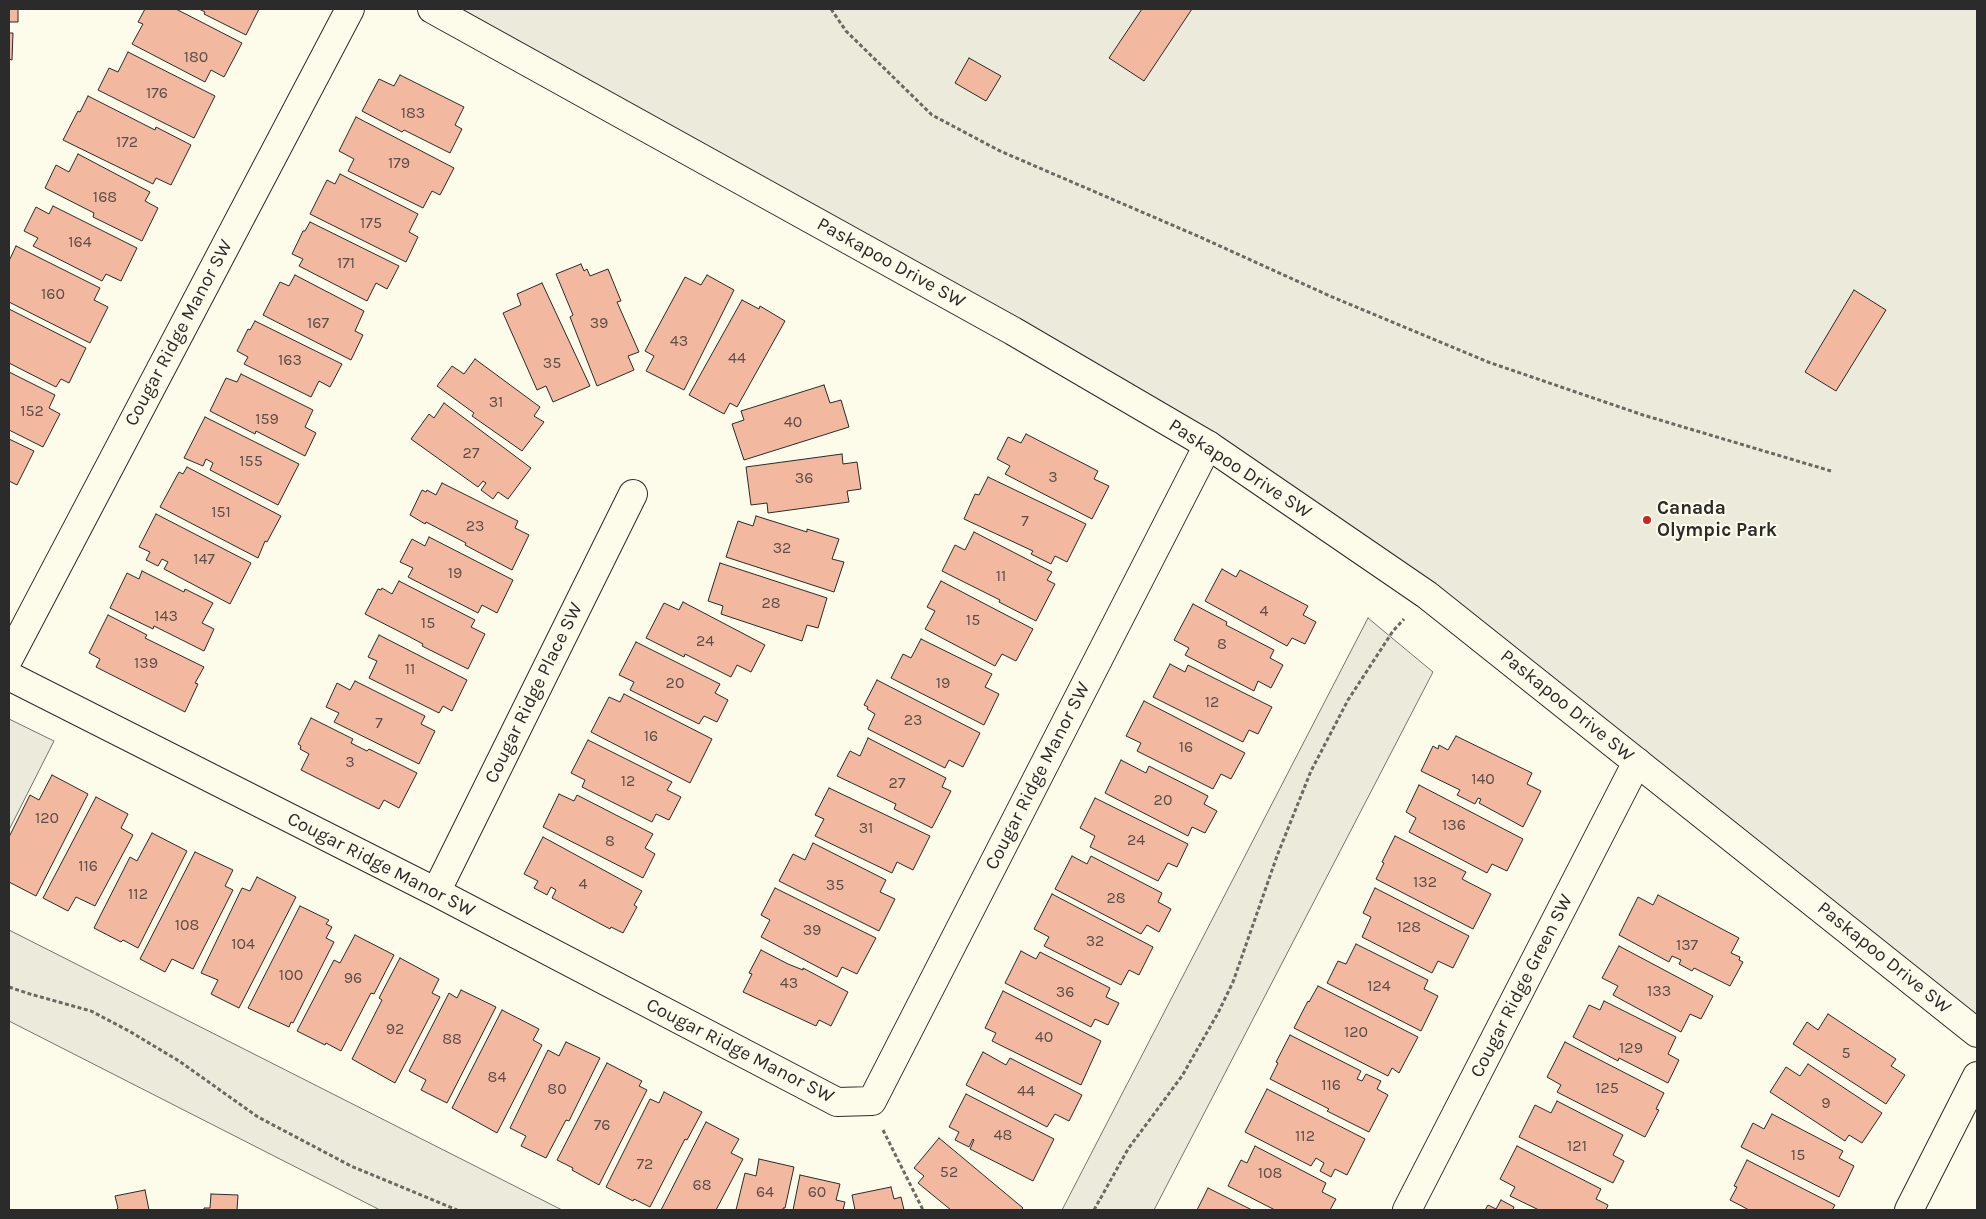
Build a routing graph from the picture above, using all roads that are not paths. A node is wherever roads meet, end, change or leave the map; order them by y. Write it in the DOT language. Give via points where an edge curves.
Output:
graph roads {
  1 [pos="350,9"];
  2 [pos="432,9"];
  3 [pos="1208,445"];
  4 [pos="633,494"];
  5 [pos="9,658"];
  6 [pos="9,676"];
  7 [pos="1637,762"];
  8 [pos="436,892"];
  9 [pos="1977,1033"];
  10 [pos="1977,1076"];
  11 [pos="1407,1210"];
  12 [pos="1909,1210"];
  1 -- 5 [label="street, Cougar Ridge Manor SW"];
  2 -- 3 [label="street, Paskapoo Drive SW" via="1005,326"];
  3 -- 7 [label="street, Paskapoo Drive SW" via="1427,594"];
  3 -- 8 [label="street, Cougar Ridge Manor SW" via="872,1101 837,1102"];
  4 -- 8 [label="street, Cougar Ridge Place SW"];
  6 -- 8 [label="street, Cougar Ridge Manor SW"];
  7 -- 9 [label="street, Paskapoo Drive SW"];
  7 -- 11 [label="street, Cougar Ridge Green SW"];
  10 -- 12 [label="street"];
}
